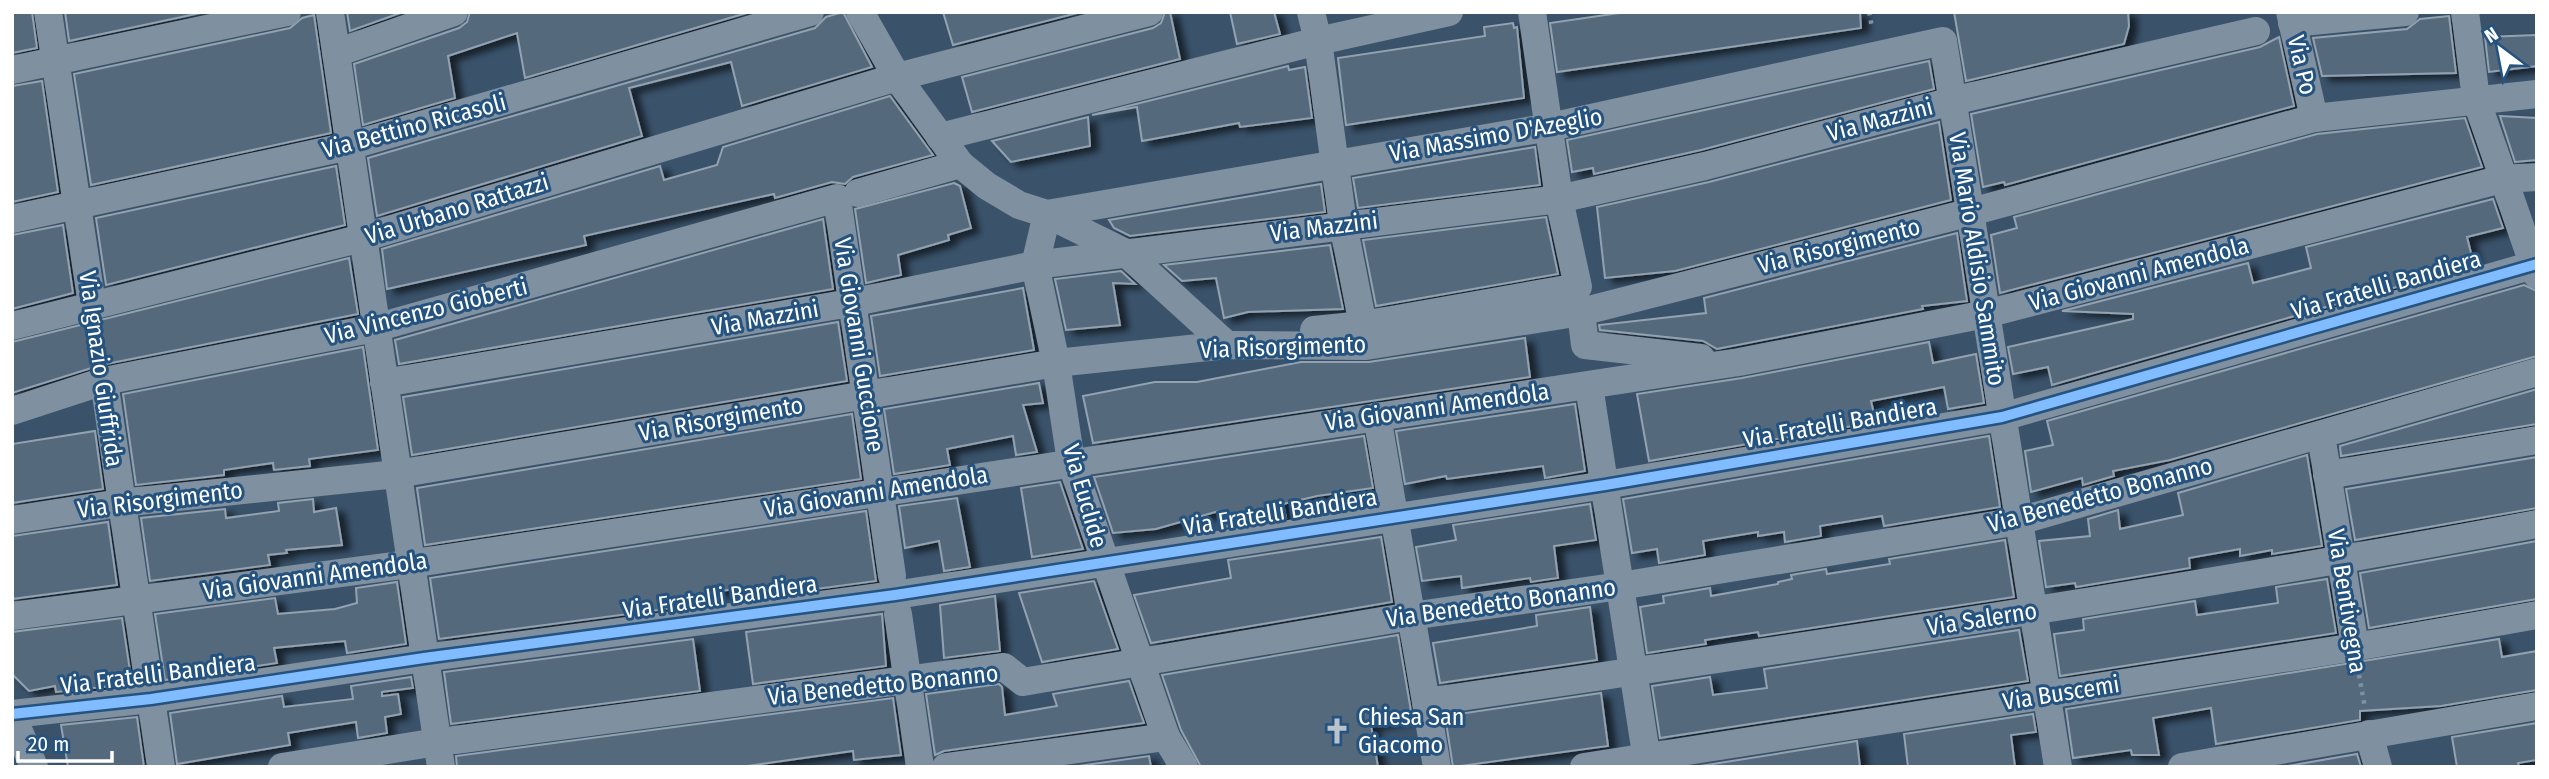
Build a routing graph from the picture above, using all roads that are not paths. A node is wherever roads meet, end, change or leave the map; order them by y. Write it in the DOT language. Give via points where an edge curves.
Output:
graph roads {
  1 [pos="48,12"];
  2 [pos="287,12"];
  3 [pos="330,12"];
  4 [pos="454,12"];
  5 [pos="810,12"];
  6 [pos="860,12"];
  7 [pos="1149,12"];
  8 [pos="1311,12"];
  9 [pos="1449,12"];
  10 [pos="1532,12"];
  11 [pos="2405,12"];
  12 [pos="2465,12"];
  13 [pos="2291,17"];
  14 [pos="2256,31"];
  15 [pos="1318,41"];
  16 [pos="1943,41"];
  17 [pos="336,53"];
  18 [pos="55,61"];
  19 [pos="12,70"];
  20 [pos="897,77"];
  21 [pos="2537,94"];
  22 [pos="2476,99"];
  23 [pos="1952,101"];
  24 [pos="2314,118"];
  25 [pos="1550,127"];
  26 [pos="940,137"];
  27 [pos="349,146"];
  28 [pos="1336,163"];
  29 [pos="960,164"];
  30 [pos="2537,177"];
  31 [pos="2502,179"];
  32 [pos="848,195"];
  33 [pos="1559,199"];
  34 [pos="78,205"];
  35 [pos="1972,212"];
  36 [pos="1046,215"];
  37 [pos="12,219"];
  38 [pos="1343,224"];
  39 [pos="362,238"];
  40 [pos="1126,254"];
  41 [pos="1035,265"];
  42 [pos="2535,268"];
  43 [pos="1580,300"];
  44 [pos="850,303"];
  45 [pos="92,305"];
  46 [pos="1986,314"];
  47 [pos="1363,325"];
  48 [pos="12,326"];
  49 [pos="375,328"];
  50 [pos="1271,334"];
  51 [pos="1227,345"];
  52 [pos="1739,362"];
  53 [pos="1056,363"];
  54 [pos="2537,372"];
  55 [pos="104,381"];
  56 [pos="384,383"];
  57 [pos="1590,386"];
  58 [pos="867,395"];
  59 [pos="12,411"];
  60 [pos="1377,415"];
  61 [pos="2002,417"];
  62 [pos="2320,435"];
  63 [pos="2537,440"];
  64 [pos="1071,462"];
  65 [pos="397,474"];
  66 [pos="2327,475"];
  67 [pos="1605,485"];
  68 [pos="880,492"];
  69 [pos="120,503"];
  70 [pos="1394,515"];
  71 [pos="12,520"];
  72 [pos="2019,521"];
  73 [pos="2537,524"];
  74 [pos="2341,561"];
  75 [pos="1104,562"];
  76 [pos="409,564"];
  77 [pos="892,576"];
  78 [pos="1620,586"];
  79 [pos="136,599"];
  80 [pos="2033,611"];
  81 [pos="898,614"];
  82 [pos="2537,615"];
  83 [pos="12,616"];
  84 [pos="1411,616"];
  85 [pos="2355,647"];
  86 [pos="424,658"];
  87 [pos="1140,662"];
  88 [pos="1633,672"];
  89 [pos="908,680"];
  90 [pos="2047,695"];
  91 [pos="151,699"];
  92 [pos="1426,702"];
  93 [pos="2537,705"];
  94 [pos="12,714"];
  95 [pos="2369,734"];
  96 [pos="1166,737"];
  97 [pos="444,750"];
  98 [pos="1647,762"];
  99 [pos="34,767"];
  100 [pos="161,767"];
  101 [pos="282,767"];
  102 [pos="920,767"];
  103 [pos="946,767"];
  104 [pos="1184,767"];
  105 [pos="1437,767"];
  106 [pos="1584,767"];
  107 [pos="2058,767"];
  108 [pos="2182,767"];
  109 [pos="2378,767"];
  1 -- 18 [label="street, Via Ignazio Giuffrida"];
  2 -- 18 [label="street"];
  3 -- 17 [label="street"];
  4 -- 17 [label="street"];
  5 -- 27 [label="street, Via Bettino Ricasoli"];
  6 -- 20 [label="street"];
  7 -- 20 [label="street, Via Urbano Rattazzi"];
  8 -- 15 [label="street"];
  9 -- 15 [label="street"];
  10 -- 25 [label="street"];
  11 -- 13 [label="street"];
  12 -- 22 [label="street"];
  13 -- 24 [label="street, Via Po"];
  14 -- 23 [label="street, Via Mazzini"];
  15 -- 26 [label="street"];
  15 -- 28 [label="street"];
  16 -- 23 [label="street, Via Mario Aldisio Sammito"];
  16 -- 25 [label="street, Via Massimo D'Azeglio"];
  17 -- 27 [label="street"];
  18 -- 19 [label="street"];
  18 -- 34 [label="street, Via Ignazio Giuffrida"];
  20 -- 26 [label="street"];
  20 -- 39 [label="street, Via Urbano Rattazzi"];
  21 -- 22 [label="street, Via Risorgimento"];
  22 -- 24 [label="street, Via Risorgimento"];
  22 -- 31 [label="street"];
  23 -- 33 [label="street, Via Mazzini"];
  23 -- 35 [label="street, Via Mario Aldisio Sammito"];
  24 -- 35 [label="street, Via Risorgimento"];
  25 -- 28 [label="street, Via Massimo D'Azeglio"];
  25 -- 33 [label="street"];
  26 -- 29 [label="street"];
  27 -- 34 [label="street, Via Bettino Ricasoli"];
  27 -- 39 [label="street"];
  28 -- 36 [label="street, Via Massimo D'Azeglio"];
  28 -- 38 [label="street"];
  29 -- 32 [label="street, Via Vincenzo Gioberti"];
  29 -- 36 [label="street" via="1009,199"];
  30 -- 31 [label="street, Via Giovanni Amendola"];
  31 -- 42 [label="street"];
  31 -- 46 [label="street, Via Giovanni Amendola"];
  32 -- 44 [label="street, Via Giovanni Guccione"];
  32 -- 49 [label="street, Via Vincenzo Gioberti"];
  33 -- 38 [label="street, Via Mazzini"];
  33 -- 43 [label="street"];
  34 -- 37 [label="street, Via Bettino Ricasoli"];
  34 -- 45 [label="street, Via Ignazio Giuffrida"];
  35 -- 43 [label="street, Via Risorgimento"];
  35 -- 46 [label="street, Via Mario Aldisio Sammito"];
  36 -- 40 [label="street"];
  36 -- 41 [label="street, Via Euclide"];
  38 -- 40 [label="street, Via Mazzini"];
  38 -- 47 [label="street"];
  39 -- 45 [label="street, Via Urbano Rattazzi"];
  39 -- 49 [label="street"];
  40 -- 41 [label="street, Via Mazzini"];
  40 -- 51 [label="street"];
  41 -- 44 [label="street, Via Mazzini"];
  41 -- 53 [label="street, Via Euclide"];
  42 -- 61 [label="street, Via Fratelli Bandiera"];
  43 -- 47 [label="street, Via Risorgimento"];
  43 -- 51 [label="street, Via Risorgimento" via="1367,346"];
  43 -- 52 [label="street, Via Giovanni Amendola" via="1585,345"];
  44 -- 56 [label="street, Via Mazzini"];
  44 -- 58 [label="street, Via Giovanni Guccione"];
  45 -- 48 [label="street, Via Urbano Rattazzi"];
  46 -- 52 [label="street, Via Giovanni Amendola"];
  46 -- 61 [label="street, Via Mario Aldisio Sammito"];
  47 -- 50 [label="street, Via Risorgimento"];
  49 -- 55 [label="street, Via Vincenzo Gioberti"];
  49 -- 56 [label="street"];
  51 -- 53 [label="street, Via Risorgimento"];
  52 -- 57 [label="street, Via Giovanni Amendola"];
  53 -- 58 [label="street, Via Risorgimento"];
  53 -- 64 [label="street, Via Euclide"];
  54 -- 62 [label="street, Via Benedetto Bonanno"];
  55 -- 59 [label="street, Via Vincenzo Gioberti"];
  55 -- 69 [label="street, Via Ignazio Giuffrida"];
  56 -- 65 [label="street"];
  57 -- 60 [label="street, Via Giovanni Amendola"];
  57 -- 67 [label="street"];
  58 -- 65 [label="street, Via Risorgimento"];
  58 -- 68 [label="street, Via Giovanni Guccione"];
  60 -- 64 [label="street, Via Giovanni Amendola"];
  60 -- 70 [label="street"];
  61 -- 67 [label="street, Via Fratelli Bandiera"];
  61 -- 72 [label="street, Via Mario Aldisio Sammito"];
  62 -- 66 [label="street, Via Bentivegna"];
  62 -- 72 [label="street, Via Benedetto Bonanno"];
  63 -- 66 [label="street"];
  64 -- 68 [label="street, Via Giovanni Amendola"];
  64 -- 75 [label="street, Via Euclide"];
  65 -- 69 [label="street, Via Risorgimento"];
  65 -- 76 [label="street"];
  66 -- 74 [label="street, Via Bentivegna"];
  67 -- 70 [label="street, Via Fratelli Bandiera"];
  67 -- 78 [label="street"];
  68 -- 76 [label="street, Via Giovanni Amendola"];
  68 -- 77 [label="street, Via Giovanni Guccione"];
  69 -- 71 [label="street, Via Risorgimento"];
  69 -- 79 [label="street, Via Ignazio Giuffrida"];
  70 -- 75 [label="street, Via Fratelli Bandiera"];
  70 -- 84 [label="street"];
  72 -- 78 [label="street, Via Benedetto Bonanno"];
  72 -- 80 [label="street, Via Mario Aldisio Sammito"];
  73 -- 74 [label="street, Via Salerno"];
  74 -- 80 [label="street, Via Salerno"];
  74 -- 85 [label="street, Via Bentivegna"];
  75 -- 86 [label="street, Via Fratelli Bandiera"];
  75 -- 87 [label="street, Via Euclide"];
  76 -- 79 [label="street, Via Giovanni Amendola"];
  76 -- 86 [label="street"];
  78 -- 84 [label="street, Via Benedetto Bonanno"];
  78 -- 88 [label="street"];
  79 -- 83 [label="street, Via Giovanni Amendola"];
  79 -- 91 [label="street, Via Ignazio Giuffrida"];
  80 -- 88 [label="street, Via Salerno"];
  80 -- 90 [label="street, Via Mario Aldisio Sammito"];
  81 -- 89 [label="street"];
  82 -- 85 [label="street, Via Buscemi"];
  84 -- 87 [label="street, Via Benedetto Bonanno"];
  84 -- 92 [label="street"];
  85 -- 90 [label="street, Via Buscemi"];
  86 -- 91 [label="street, Via Fratelli Bandiera"];
  86 -- 97 [label="street"];
  87 -- 89 [label="street, Via Benedetto Bonanno" via="1023,682 1004,667"];
  87 -- 96 [label="street, Via Euclide"];
  88 -- 92 [label="street, Via Salerno"];
  88 -- 98 [label="street"];
  89 -- 97 [label="street, Via Benedetto Bonanno"];
  89 -- 102 [label="street"];
  90 -- 98 [label="street, Via Buscemi"];
  90 -- 107 [label="street, Via Mario Aldisio Sammito"];
  91 -- 94 [label="street, Via Fratelli Bandiera"];
  91 -- 100 [label="street, Via Ignazio Giuffrida"];
  92 -- 105 [label="street"];
  93 -- 95 [label="street"];
  94 -- 99 [label="street"];
  95 -- 108 [label="street"];
  95 -- 109 [label="street"];
  96 -- 103 [label="street"];
  96 -- 104 [label="street, Via Euclide"];
  97 -- 101 [label="street, Via Benedetto Bonanno"];
  98 -- 106 [label="street, Via Buscemi"];
}
